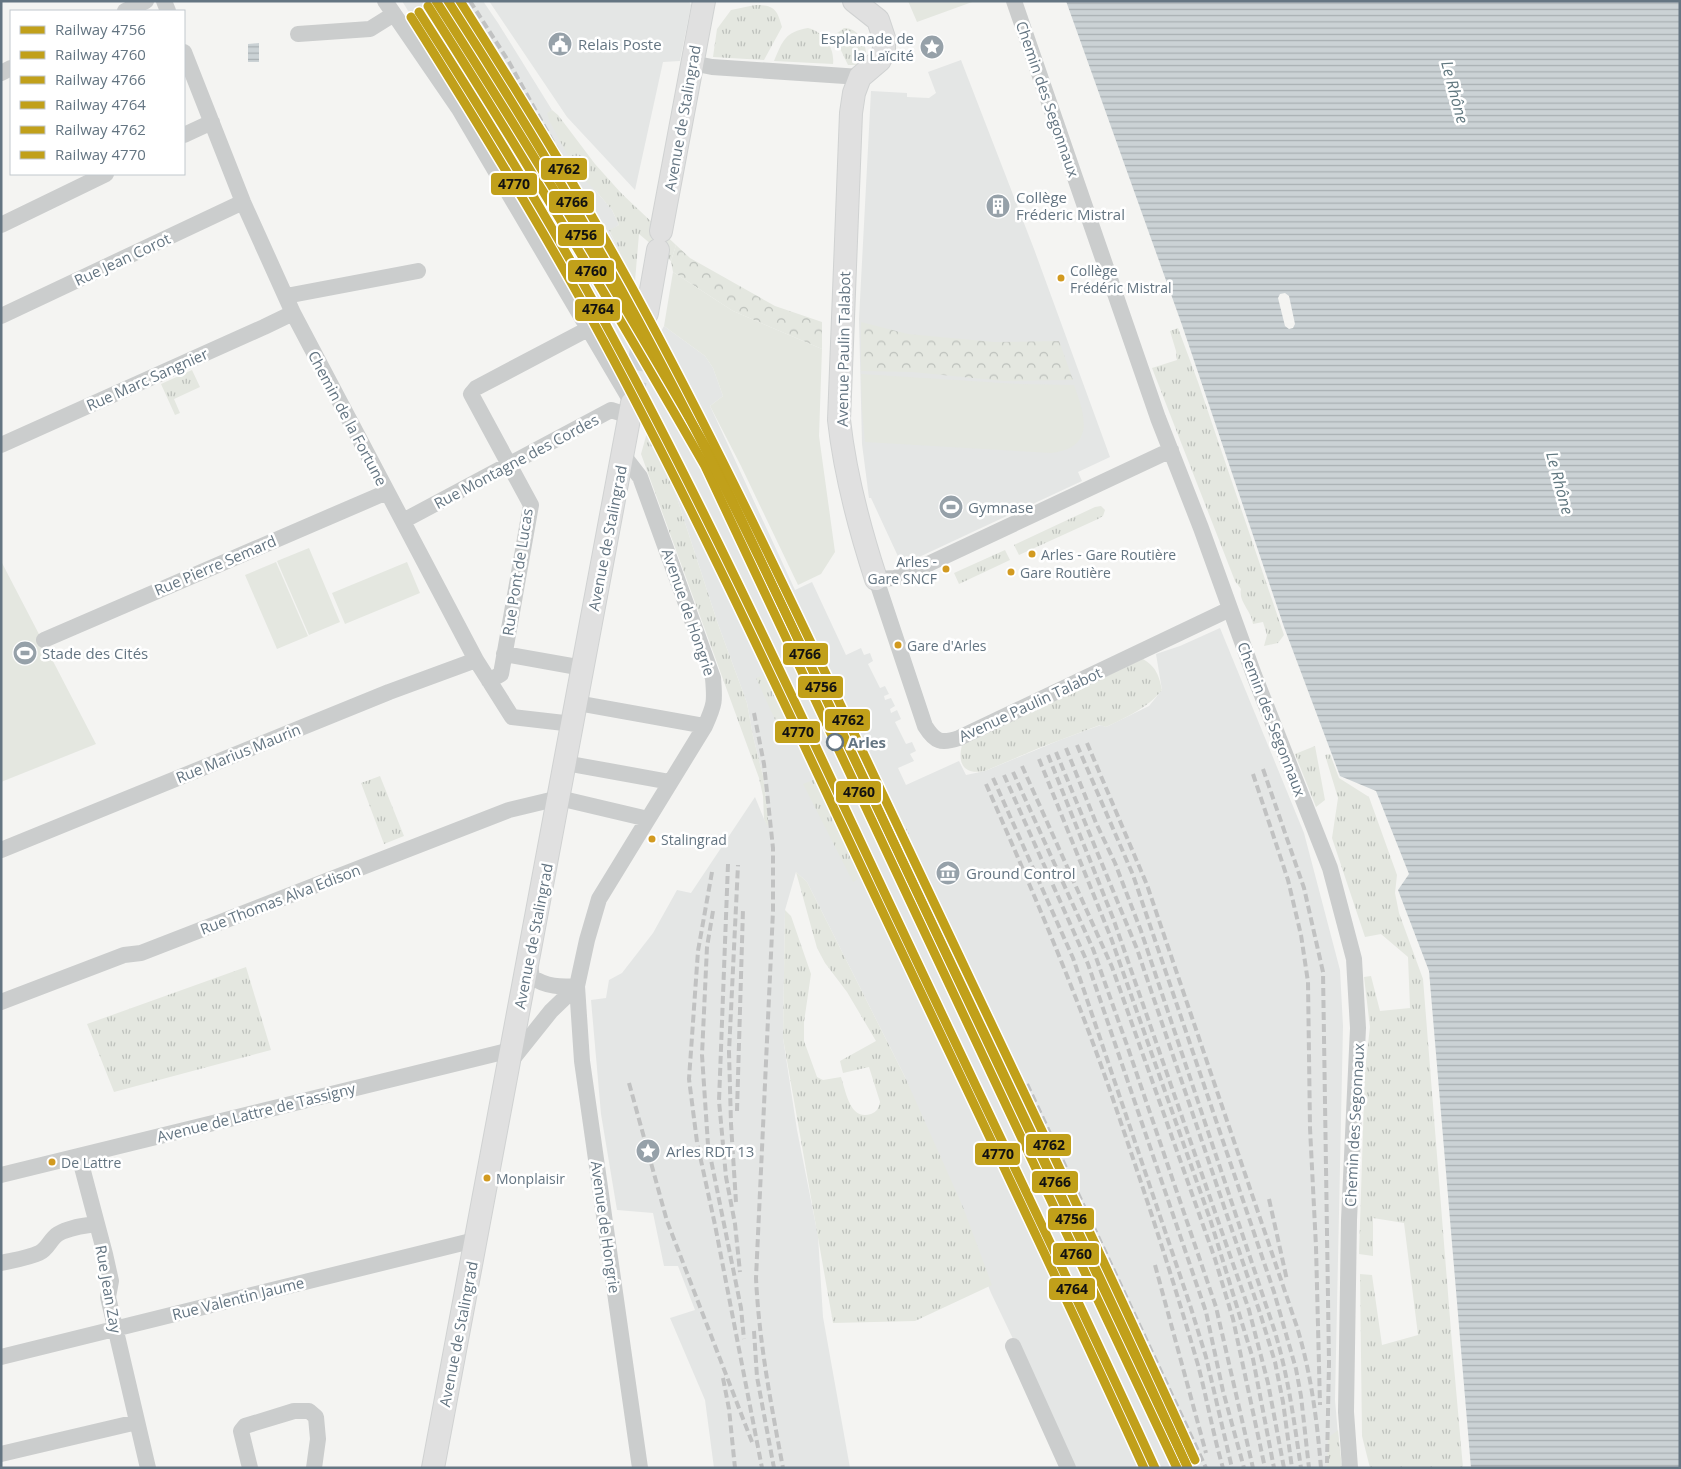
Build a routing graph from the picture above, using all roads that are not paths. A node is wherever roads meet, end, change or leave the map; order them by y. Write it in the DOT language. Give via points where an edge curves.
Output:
graph roads {
  1 [pos="146,1"];
  2 [pos="854,1"];
  3 [pos="1014,1"];
  4 [pos="703,2"];
  5 [pos="390,8"];
  6 [pos="127,10"];
  7 [pos="298,34"];
  8 [pos="185,54"];
  9 [pos="692,63"];
  10 [pos="860,77"];
  11 [pos="212,122"];
  12 [pos="185,135"];
  13 [pos="104,175"];
  14 [pos="243,202"];
  15 [pos="1,225"];
  16 [pos="418,271"];
  17 [pos="286,296"];
  18 [pos="293,313"];
  19 [pos="647,313"];
  20 [pos="1,316"];
  21 [pos="588,329"];
  22 [pos="631,410"];
  23 [pos="1,445"];
  24 [pos="1171,450"];
  25 [pos="623,455"];
  26 [pos="508,465"];
  27 [pos="387,492"];
  28 [pos="403,521"];
  29 [pos="876,579"];
  30 [pos="1230,609"];
  31 [pos="44,640"];
  32 [pos="504,654"];
  33 [pos="476,660"];
  34 [pos="583,668"];
  35 [pos="489,681"];
  36 [pos="575,713"];
  37 [pos="705,726"];
  38 [pos="566,763"];
  39 [pos="670,782"];
  40 [pos="559,798"];
  41 [pos="648,819"];
  42 [pos="1,850"];
  43 [pos="529,957"];
  44 [pos="577,986"];
  45 [pos="1,1002"];
  46 [pos="509,1057"];
  47 [pos="79,1156"];
  48 [pos="1,1174"];
  49 [pos="96,1224"];
  50 [pos="475,1240"];
  51 [pos="1,1263"];
  52 [pos="115,1328"];
  53 [pos="1013,1346"];
  54 [pos="1,1357"];
  55 [pos="137,1422"];
  56 [pos="1,1454"];
  57 [pos="148,1468"];
  58 [pos="250,1468"];
  59 [pos="314,1468"];
  60 [pos="433,1468"];
  61 [pos="640,1468"];
  62 [pos="1068,1468"];
  63 [pos="1350,1468"];
  1 -- 6 [label="street"];
  2 -- 10 [label="main road" via="878,20 884,38 880,60"];
  3 -- 24 [label="street, Chemin des Segonnaux"];
  4 -- 9 [label="main road, Avenue de Stalingrad"];
  5 -- 7 [label="street" via="370,29"];
  5 -- 21 [label="street" via="459,109"];
  8 -- 11 [label="street, Chemin de la Fortune"];
  9 -- 10 [label="street"];
  9 -- 19 [label="main road, Avenue de Stalingrad"];
  10 -- 29 [label="main road, Avenue Paulin Talabot" via="851,113 840,420 848,478"];
  11 -- 12 [label="street"];
  11 -- 14 [label="street, Chemin de la Fortune"];
  13 -- 15 [label="street"];
  14 -- 17 [label="street, Chemin de la Fortune"];
  14 -- 20 [label="street, Rue Jean Corot"];
  16 -- 17 [label="street"];
  17 -- 18 [label="street, Chemin de la Fortune"];
  18 -- 23 [label="street, Rue Marc Sangnier"];
  18 -- 27 [label="street, Chemin de la Fortune"];
  21 -- 22 [label="street"];
  21 -- 26 [label="street, Rue Pont de Lucas" via="476,388 471,394"];
  22 -- 25 [label="main road, Avenue de Stalingrad"];
  22 -- 26 [label="street, Rue Montagne des Cordes" via="611,410"];
  24 -- 29 [label="street" via="909,573"];
  24 -- 30 [label="street, Chemin des Segonnaux"];
  25 -- 34 [label="main road, Avenue de Stalingrad"];
  25 -- 37 [label="street, Avenue de Hongrie" via="640,477 713,678 714,706"];
  26 -- 28 [label="street, Rue Montagne des Cordes"];
  26 -- 32 [label="street, Rue Pont de Lucas" via="530,505"];
  27 -- 28 [label="street, Chemin de la Fortune"];
  27 -- 31 [label="street, Rue Pierre Semard"];
  28 -- 33 [label="street, Chemin de la Fortune"];
  29 -- 30 [label="street, Avenue Paulin Talabot" via="925,726 933,738 942,742 959,738"];
  30 -- 63 [label="street, Chemin des Segonnaux" via="1330,868 1354,959 1358,1028 1349,1237 1346,1412"];
  32 -- 34 [label="street"];
  32 -- 35 [label="street, Rue Pont de Lucas" via="501,674"];
  33 -- 35 [label="street, Chemin de la Fortune"];
  33 -- 42 [label="street, Rue Marius Maurin" via="388,692"];
  34 -- 36 [label="main road, Avenue de Stalingrad"];
  35 -- 36 [label="street, Chemin de la Fortune" via="512,718"];
  36 -- 37 [label="street"];
  36 -- 38 [label="main road, Avenue de Stalingrad"];
  37 -- 39 [label="street, Avenue de Hongrie"];
  38 -- 39 [label="street"];
  38 -- 40 [label="main road, Avenue de Stalingrad"];
  39 -- 41 [label="street, Avenue de Hongrie"];
  40 -- 41 [label="street"];
  40 -- 43 [label="main road, Avenue de Stalingrad"];
  40 -- 45 [label="street, Rue Thomas Alva Edison" via="509,810 141,952 124,955"];
  41 -- 44 [label="street, Avenue de Hongrie" via="599,899"];
  43 -- 44 [label="street" via="532,977 539,982 557,987"];
  43 -- 46 [label="main road, Avenue de Stalingrad"];
  44 -- 46 [label="street"];
  44 -- 61 [label="street, Avenue de Hongrie" via="582,1061"];
  46 -- 47 [label="street, Avenue de Lattre de Tassigny"];
  46 -- 50 [label="main road, Avenue de Stalingrad"];
  47 -- 48 [label="street, Avenue de Lattre de Tassigny"];
  47 -- 49 [label="street, Rue Jean Zay"];
  49 -- 51 [label="street" via="70,1228 58,1234 38,1254"];
  49 -- 52 [label="street, Rue Jean Zay" via="111,1281 108,1297"];
  50 -- 52 [label="street, Rue Valentin Jaume"];
  50 -- 60 [label="main road, Avenue de Stalingrad"];
  52 -- 54 [label="street, Rue Valentin Jaume"];
  52 -- 55 [label="street, Rue Jean Zay"];
  53 -- 62 [label="street"];
  55 -- 56 [label="street"];
  55 -- 57 [label="street, Rue Jean Zay"];
  58 -- 59 [label="street" via="241,1431 245,1426 294,1411 309,1411 316,1417 318,1428"];
}
